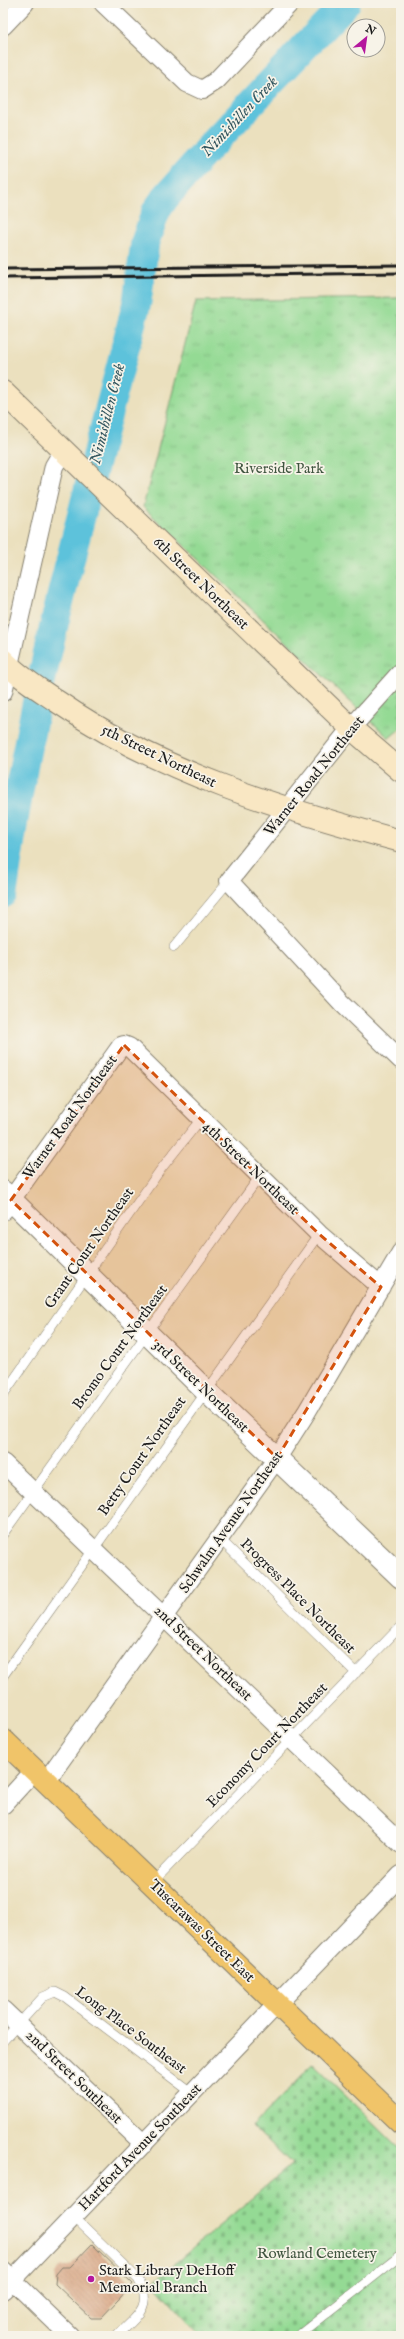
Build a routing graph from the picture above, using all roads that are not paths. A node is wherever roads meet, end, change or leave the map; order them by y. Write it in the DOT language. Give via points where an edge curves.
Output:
graph roads {
  1 [pos="25,3"];
  2 [pos="103,3"];
  3 [pos="290,3"];
  4 [pos="3,26"];
  5 [pos="3,392"];
  6 [pos="67,454"];
  7 [pos="10,667"];
  8 [pos="401,672"];
  9 [pos="3,692"];
  10 [pos="351,728"];
  11 [pos="401,771"];
  12 [pos="288,808"];
  13 [pos="401,841"];
  14 [pos="229,881"];
  15 [pos="174,947"];
  16 [pos="124,1045"];
  17 [pos="401,1060"];
  18 [pos="201,1119"];
  19 [pos="260,1176"];
  20 [pos="6,1201"];
  21 [pos="319,1234"];
  22 [pos="399,1261"];
  23 [pos="88,1276"];
  24 [pos="381,1287"];
  25 [pos="147,1334"];
  26 [pos="206,1391"];
  27 [pos="3,1395"];
  28 [pos="276,1458"];
  29 [pos="3,1463"];
  30 [pos="34,1492"];
  31 [pos="3,1534"];
  32 [pos="220,1539"];
  33 [pos="94,1548"];
  34 [pos="401,1577"];
  35 [pos="165,1616"];
  36 [pos="401,1626"];
  37 [pos="356,1673"];
  38 [pos="3,1676"];
  39 [pos="293,1739"];
  40 [pos="3,1740"];
  41 [pos="41,1776"];
  42 [pos="3,1805"];
  43 [pos="401,1844"];
  44 [pos="401,1875"];
  45 [pos="152,1883"];
  46 [pos="277,2004"];
  47 [pos="3,2010"];
  48 [pos="19,2024"];
  49 [pos="3,2041"];
  50 [pos="192,2093"];
  51 [pos="401,2123"];
  52 [pos="144,2144"];
  53 [pos="74,2217"];
  54 [pos="401,2255"];
  55 [pos="6,2281"];
  56 [pos="70,2336"];
  57 [pos="117,2336"];
  58 [pos="298,2336"];
  1 -- 4 [label="street"];
  2 -- 3 [label="street" via="187,83 202,90 216,82"];
  5 -- 6 [label="main road, 6th Street Northeast"];
  6 -- 7 [label="street" via="54,466"];
  6 -- 10 [label="main road, 6th Street Northeast"];
  7 -- 9 [label="street"];
  7 -- 12 [label="main road, 5th Street Northeast" via="75,714 189,774"];
  8 -- 10 [label="street, Warner Road Northeast"];
  10 -- 11 [label="main road, 6th Street Northeast"];
  10 -- 12 [label="street, Warner Road Northeast"];
  12 -- 13 [label="main road, 5th Street Northeast"];
  12 -- 14 [label="street, Warner Road Northeast"];
  14 -- 15 [label="lane"];
  14 -- 17 [label="street" via="342,1003"];
  16 -- 18 [label="street, 4th Street Northeast" via="129,1047"];
  16 -- 20 [label="street, Warner Road Northeast"];
  18 -- 19 [label="street, 4th Street Northeast"];
  18 -- 23 [label="lane, Grant Court Northeast" via="161,1169"];
  19 -- 21 [label="street, 4th Street Northeast"];
  19 -- 25 [label="lane, Bromo Court Northeast"];
  20 -- 23 [label="street, 3rd Street Northeast"];
  21 -- 24 [label="street, 4th Street Northeast"];
  21 -- 26 [label="lane, Betty Court Northeast"];
  22 -- 24 [label="street, Schwalm Avenue Northeast"];
  23 -- 25 [label="street, 3rd Street Northeast"];
  23 -- 27 [label="lane, Grant Court Northeast"];
  24 -- 28 [label="street, Schwalm Avenue Northeast" via="306,1413"];
  25 -- 26 [label="street, 3rd Street Northeast"];
  25 -- 30 [label="lane, Bromo Court Northeast"];
  26 -- 28 [label="street, 3rd Street Northeast"];
  26 -- 33 [label="lane, Betty Court Northeast"];
  28 -- 32 [label="street, Schwalm Avenue Northeast"];
  28 -- 34 [label="street, 3rd Street Northeast"];
  29 -- 30 [label="street, 2nd Street Northeast"];
  30 -- 31 [label="lane, Bromo Court Northeast"];
  30 -- 33 [label="street, 2nd Street Northeast"];
  32 -- 35 [label="street, Schwalm Avenue Northeast"];
  32 -- 37 [label="lane, Progress Place Northeast"];
  33 -- 35 [label="street, 2nd Street Northeast"];
  33 -- 38 [label="lane, Betty Court Northeast"];
  35 -- 39 [label="street, 2nd Street Northeast"];
  35 -- 41 [label="street, Schwalm Avenue Northeast"];
  36 -- 37 [label="lane, Economy Court Northeast"];
  37 -- 39 [label="lane, Economy Court Northeast"];
  39 -- 43 [label="street, 2nd Street Northeast"];
  39 -- 45 [label="lane, Economy Court Northeast"];
  40 -- 41 [label="main road, Tuscarawas Street East"];
  41 -- 42 [label="street, Schwalm Avenue Northeast"];
  41 -- 45 [label="main road, Tuscarawas Street East"];
  44 -- 46 [label="street, Hartford Avenue Southeast"];
  45 -- 46 [label="main road, Tuscarawas Street East"];
  46 -- 50 [label="street, Hartford Avenue Southeast"];
  46 -- 51 [label="main road, Tuscarawas Street East"];
  47 -- 48 [label="street, 2nd Street Southeast"];
  48 -- 49 [label="lane"];
  48 -- 50 [label="lane, Long Place Southeast" via="43,1997 52,1993 65,1997"];
  48 -- 52 [label="street, 2nd Street Southeast"];
  50 -- 52 [label="street, Hartford Avenue Southeast"];
  52 -- 53 [label="street, Hartford Avenue Southeast"];
  53 -- 55 [label="street, Hartford Avenue Southeast"];
  53 -- 57 [label="lane" via="138,2279 143,2288 145,2298 141,2311"];
  54 -- 58 [label="lane"];
  55 -- 56 [label="street"];
}
